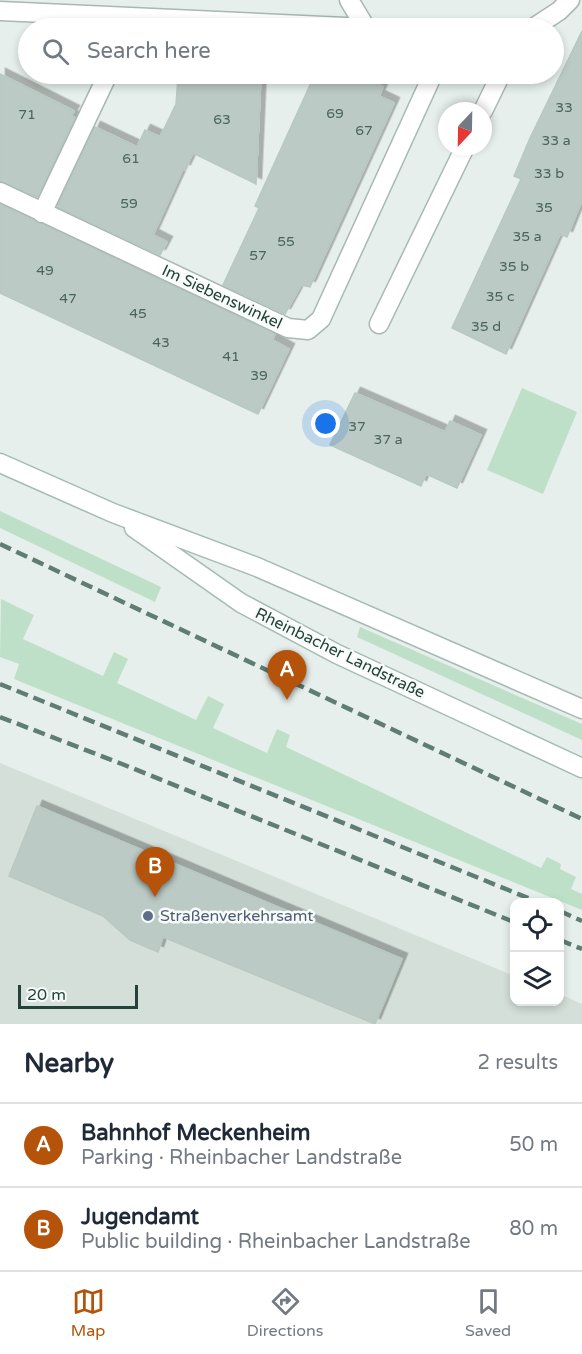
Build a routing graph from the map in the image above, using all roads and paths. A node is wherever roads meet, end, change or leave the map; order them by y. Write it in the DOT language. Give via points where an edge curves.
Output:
graph roads {
  1 [pos="349,0"];
  2 [pos="570,0"];
  3 [pos="0,11"];
  4 [pos="84,18"];
  5 [pos="361,18"];
  6 [pos="548,18"];
  7 [pos="103,84"];
  8 [pos="428,84"];
  9 [pos="496,84"];
  10 [pos="487,102"];
  11 [pos="461,156"];
  12 [pos="0,192"];
  13 [pos="42,213"];
  14 [pos="379,324"];
  15 [pos="0,463"];
  16 [pos="113,513"];
  17 [pos="582,709"];
  18 [pos="582,768"];
  1 -- 5 [label="main road"];
  2 -- 6 [label="main road"];
  3 -- 4 [label="main road"];
  7 -- 13 [label="main road"];
  8 -- 13 [label="main road, Im Siebenswinkel" via="321,319 308,330 288,327"];
  9 -- 10 [label="main road"];
  11 -- 14 [label="main road"];
  12 -- 13 [label="main road, Im Siebenswinkel"];
  15 -- 16 [label="main road, Rheinbacher Landstraße"];
  16 -- 17 [label="main road, Rheinbacher Landstraße" via="257,567"];
  16 -- 18 [label="main road, Rheinbacher Landstraße" via="241,603 337,654"];
}
